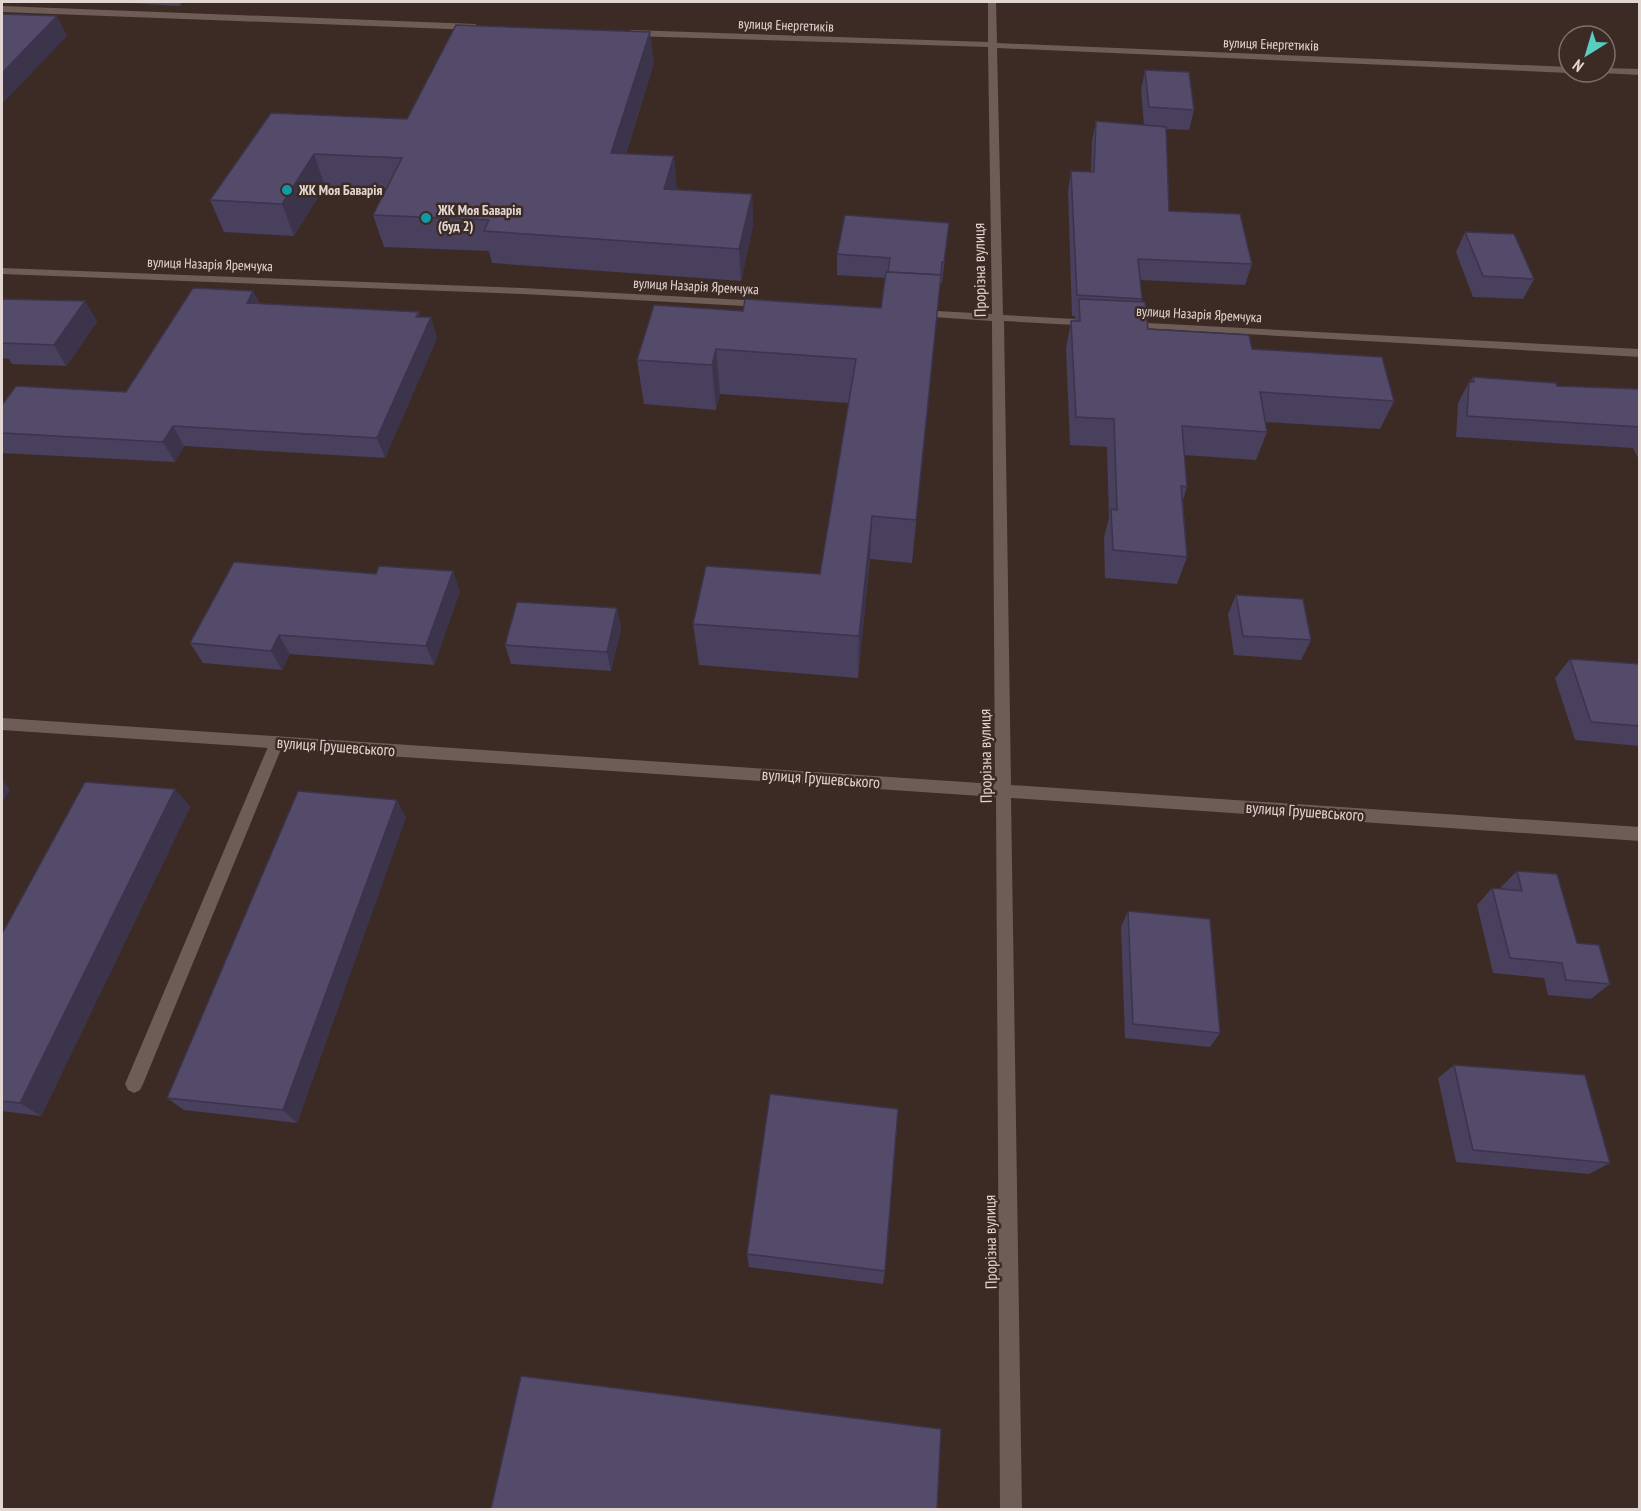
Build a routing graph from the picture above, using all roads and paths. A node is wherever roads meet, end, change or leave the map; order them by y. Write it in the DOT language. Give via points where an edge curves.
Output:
graph roads {
  1 [pos="992,2"];
  2 [pos="2,9"];
  3 [pos="490,28"];
  4 [pos="620,33"];
  5 [pos="993,45"];
  6 [pos="1557,69"];
  7 [pos="1617,71"];
  8 [pos="1640,72"];
  9 [pos="2,271"];
  10 [pos="772,305"];
  11 [pos="903,312"];
  12 [pos="998,318"];
  13 [pos="1640,353"];
  14 [pos="2,724"];
  15 [pos="277,742"];
  16 [pos="1003,790"];
  17 [pos="1640,834"];
  18 [pos="134,1084"];
  19 [pos="1011,1509"];
  1 -- 5 [label="street, Прорізна вулиця"];
  2 -- 3 [label="street"];
  4 -- 5 [label="street, вулиця Енергетиків"];
  5 -- 6 [label="street, вулиця Енергетиків"];
  5 -- 12 [label="street, Прорізна вулиця"];
  7 -- 8 [label="street"];
  9 -- 10 [label="street, вулиця Назарія Яремчука" via="523,291"];
  11 -- 12 [label="street, вулиця Назарія Яремчука"];
  12 -- 13 [label="street, вулиця Назарія Яремчука"];
  12 -- 16 [label="street, Прорізна вулиця"];
  14 -- 15 [label="street, вулиця Грушевського"];
  15 -- 16 [label="street, вулиця Грушевського"];
  15 -- 18 [label="street"];
  16 -- 17 [label="street, вулиця Грушевського"];
  16 -- 19 [label="street, Прорізна вулиця"];
}
